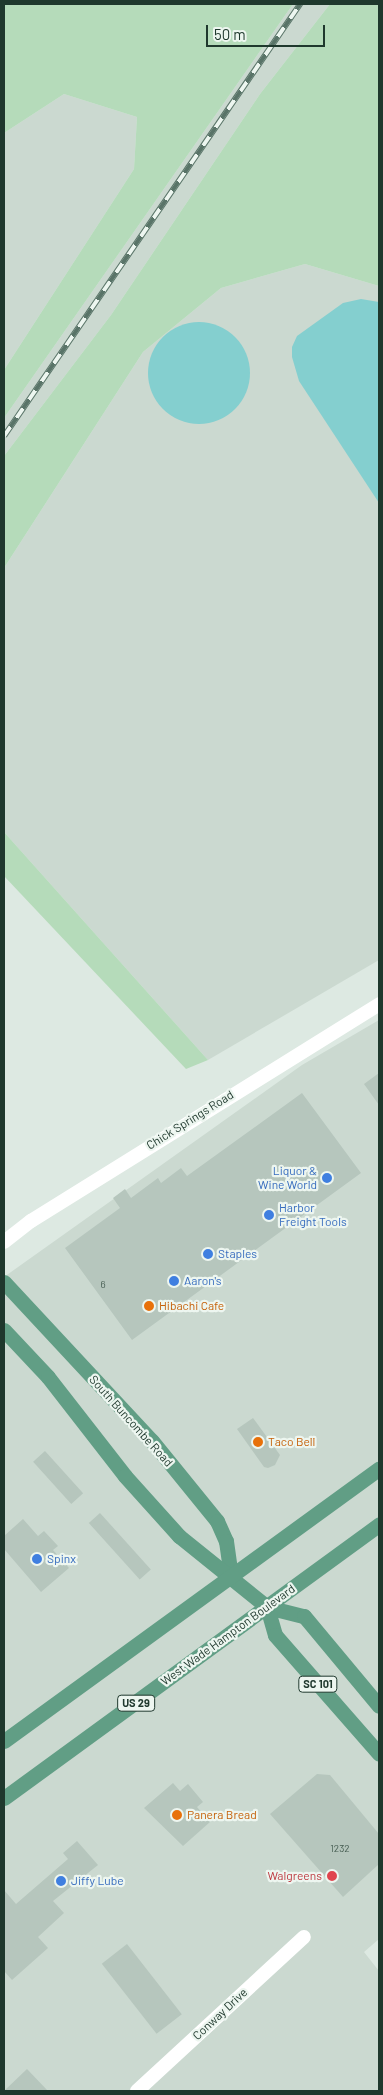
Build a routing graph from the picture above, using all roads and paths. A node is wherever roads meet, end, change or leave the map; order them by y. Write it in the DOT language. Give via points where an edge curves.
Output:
graph roads {
  1 [pos="379,1004"];
  2 [pos="4,1242"];
  3 [pos="4,1282"];
  4 [pos="4,1330"];
  5 [pos="379,1469"];
  6 [pos="379,1524"];
  7 [pos="231,1575"];
  8 [pos="268,1607"];
  9 [pos="379,1706"];
  10 [pos="4,1741"];
  11 [pos="379,1754"];
  12 [pos="4,1798"];
  13 [pos="304,1936"];
  14 [pos="137,2091"];
  1 -- 2 [label="street, Chick Springs Road" via="149,1146"];
  3 -- 7 [label="main road, South Buncombe Road" via="152,1441 217,1521 226,1541"];
  4 -- 7 [label="main road" via="48,1377 125,1476 179,1536"];
  5 -- 7 [label="main road"];
  6 -- 8 [label="main road, West Wade Hampton Boulevard / US 29"];
  7 -- 8 [label="main road"];
  7 -- 10 [label="main road"];
  8 -- 9 [label="main road, SC 101" via="304,1616"];
  8 -- 11 [label="main road, SC 101" via="275,1634"];
  8 -- 12 [label="main road, West Wade Hampton Boulevard / US 29"];
  13 -- 14 [label="street, Conway Drive"];
}
